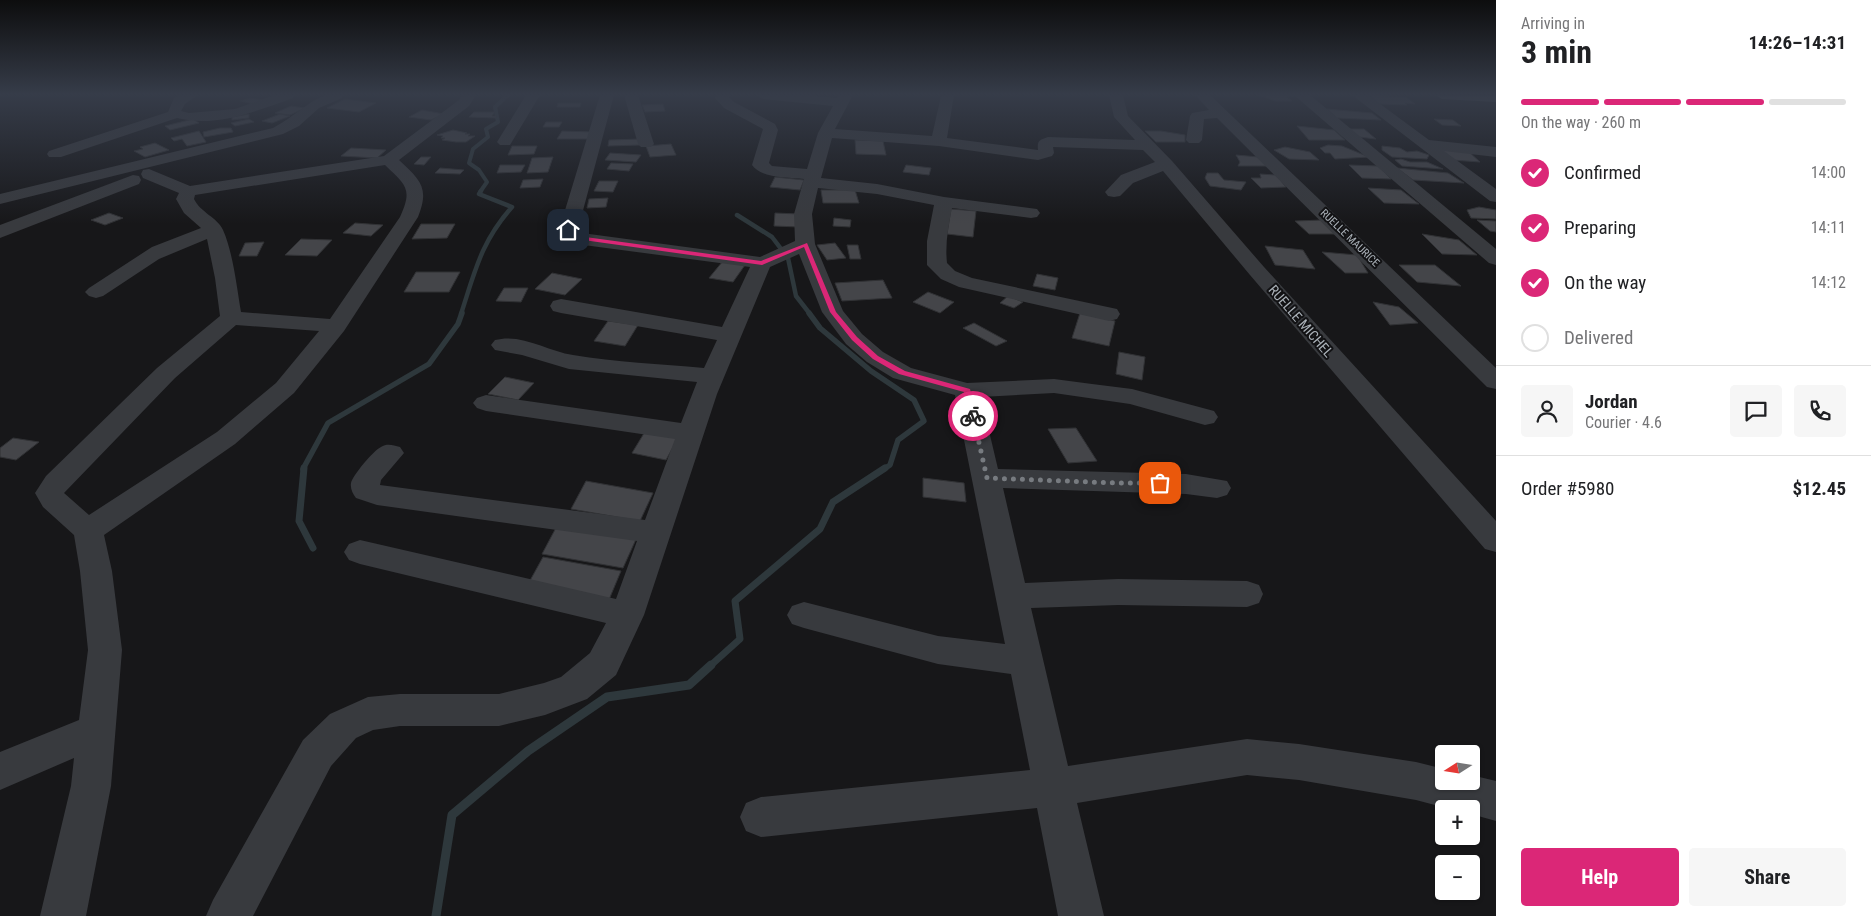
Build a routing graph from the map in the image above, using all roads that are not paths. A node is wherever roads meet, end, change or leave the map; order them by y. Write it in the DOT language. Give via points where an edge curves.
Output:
graph roads {
  1 [pos="103,138"];
  2 [pos="254,138"];
  3 [pos="418,138"];
  4 [pos="508,138"];
  5 [pos="595,138"];
  6 [pos="644,138"];
  7 [pos="769,138"];
  8 [pos="825,138"];
  9 [pos="893,138"];
  10 [pos="940,138"];
  11 [pos="1141,138"];
  12 [pos="1245,138"];
  13 [pos="1352,138"];
  14 [pos="1416,138"];
  15 [pos="939,141"];
  16 [pos="505,142"];
  17 [pos="646,144"];
  18 [pos="1424,144"];
  19 [pos="1148,145"];
  20 [pos="1496,152"];
  21 [pos="55,154"];
  22 [pos="389,160"];
  23 [pos="1166,164"];
  24 [pos="145,169"];
  25 [pos="97,175"];
  26 [pos="813,179"];
  27 [pos="2,182"];
  28 [pos="188,191"];
  29 [pos="1114,192"];
  30 [pos="1492,192"];
  31 [pos="0,200"];
  32 [pos="944,202"];
  33 [pos="1031,213"];
  34 [pos="214,230"];
  35 [pos="0,232"];
  36 [pos="805,244"];
  37 [pos="1496,259"];
  38 [pos="762,263"];
  39 [pos="96,292"];
  40 [pos="560,306"];
  41 [pos="1110,314"];
  42 [pos="231,318"];
  43 [pos="336,326"];
  44 [pos="730,335"];
  45 [pos="503,345"];
  46 [pos="712,376"];
  47 [pos="1496,382"];
  48 [pos="968,390"];
  49 [pos="486,403"];
  50 [pos="1206,417"];
  51 [pos="692,433"];
  52 [pos="390,453"];
  53 [pos="987,478"];
  54 [pos="1217,488"];
  55 [pos="88,531"];
  56 [pos="657,532"];
  57 [pos="1496,541"];
  58 [pos="360,552"];
  59 [pos="1247,594"];
  60 [pos="1012,596"];
  61 [pos="627,615"];
  62 [pos="804,615"];
  63 [pos="1026,661"];
  64 [pos="97,730"];
  65 [pos="0,771"];
  66 [pos="1054,788"];
  67 [pos="1496,801"];
  68 [pos="761,817"];
  69 [pos="63,916"];
  70 [pos="229,916"];
  71 [pos="1081,916"];
  1 -- 21 [label="street"];
  2 -- 24 [label="street"];
  3 -- 22 [label="street"];
  4 -- 16 [label="street"];
  5 -- 38 [label="street" via="568,230 576,238"];
  6 -- 17 [label="street"];
  7 -- 26 [label="street" via="760,165 762,168"];
  8 -- 26 [label="street"];
  9 -- 15 [label="street"];
  10 -- 15 [label="street"];
  11 -- 19 [label="street, RUELLE MICHEL"];
  12 -- 47 [label="street, RUELLE MAURICE"];
  13 -- 37 [label="street"];
  14 -- 18 [label="street"];
  15 -- 19 [label="street" via="1038,155 1046,153 1045,144 1048,142"];
  18 -- 20 [label="street"];
  18 -- 30 [label="street"];
  19 -- 23 [label="street, RUELLE MICHEL"];
  22 -- 28 [label="street"];
  22 -- 43 [label="street" via="416,187 417,200"];
  23 -- 29 [label="street" via="1127,179"];
  23 -- 57 [label="street, RUELLE MICHEL"];
  24 -- 25 [label="street"];
  24 -- 28 [label="street"];
  24 -- 35 [label="street"];
  25 -- 27 [label="street"];
  25 -- 31 [label="street"];
  26 -- 32 [label="street"];
  26 -- 36 [label="street" via="803,214"];
  28 -- 34 [label="street" via="186,199 190,209"];
  32 -- 33 [label="street"];
  32 -- 41 [label="street" via="936,257 937,265 948,275 966,283"];
  34 -- 39 [label="street" via="153,254"];
  34 -- 42 [label="street"];
  36 -- 38 [label="street"];
  36 -- 48 [label="street" via="833,312 854,339 875,357 902,373"];
  38 -- 44 [label="street"];
  40 -- 44 [label="street"];
  42 -- 43 [label="street"];
  42 -- 55 [label="street" via="166,373 49,493"];
  43 -- 55 [label="street" via="285,388 226,438"];
  44 -- 46 [label="street"];
  45 -- 46 [label="street" via="525,348 569,362"];
  46 -- 51 [label="street"];
  48 -- 50 [label="street" via="1054,386 1092,390"];
  48 -- 53 [label="street"];
  49 -- 51 [label="street"];
  51 -- 56 [label="street"];
  52 -- 56 [label="street" via="369,476 366,491"];
  53 -- 54 [label="street" via="1186,484"];
  53 -- 60 [label="street"];
  55 -- 64 [label="street" via="105,650"];
  56 -- 61 [label="street"];
  58 -- 61 [label="street"];
  59 -- 60 [label="street" via="1118,592"];
  60 -- 63 [label="street"];
  61 -- 70 [label="street" via="603,664 574,688 499,710 400,710 368,714 344,726 317,753"];
  62 -- 63 [label="street" via="938,650"];
  63 -- 66 [label="street"];
  64 -- 65 [label="street"];
  64 -- 69 [label="street" via="91,786"];
  66 -- 67 [label="street" via="1247,757 1416,781"];
  66 -- 68 [label="street"];
  66 -- 71 [label="street"];
}
